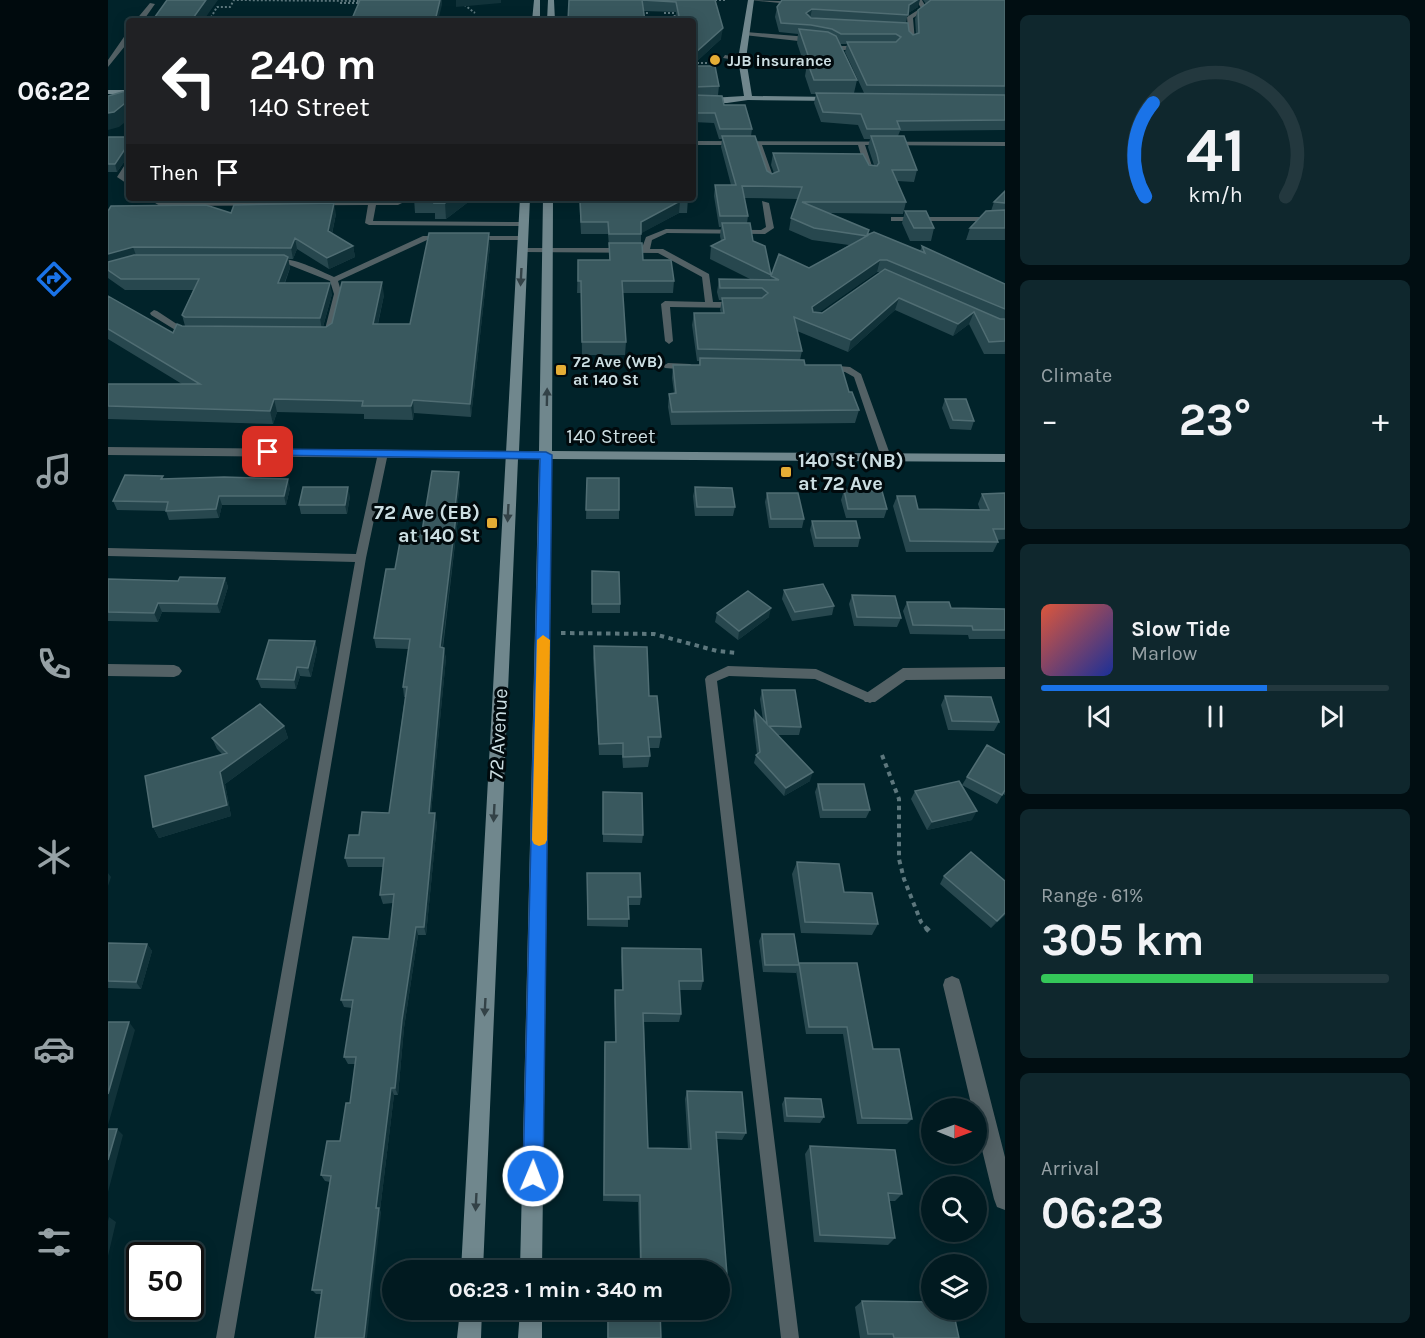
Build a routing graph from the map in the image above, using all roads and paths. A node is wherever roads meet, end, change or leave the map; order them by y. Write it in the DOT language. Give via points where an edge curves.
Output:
graph roads {
  1 [pos="331,0"];
  2 [pos="458,0"];
  3 [pos="537,0"];
  4 [pos="551,0"];
  5 [pos="704,0"];
  6 [pos="725,0"];
  7 [pos="751,0"];
  8 [pos="818,0"];
  9 [pos="919,0"];
  10 [pos="365,2"];
  11 [pos="152,4"];
  12 [pos="811,4"];
  13 [pos="206,8"];
  14 [pos="216,8"];
  15 [pos="475,13"];
  16 [pos="650,13"];
  17 [pos="664,13"];
  18 [pos="633,14"];
  19 [pos="642,14"];
  20 [pos="811,14"];
  21 [pos="142,18"];
  22 [pos="211,18"];
  23 [pos="536,18"];
  24 [pos="551,18"];
  25 [pos="643,18"];
  26 [pos="675,18"];
  27 [pos="900,29"];
  28 [pos="911,29"];
  29 [pos="810,31"];
  30 [pos="746,34"];
  31 [pos="809,39"];
  32 [pos="126,40"];
  33 [pos="912,41"];
  34 [pos="838,48"];
  35 [pos="872,48"];
  36 [pos="725,57"];
  37 [pos="742,59"];
  38 [pos="843,59"];
  39 [pos="696,63"];
  40 [pos="711,63"];
  41 [pos="108,65"];
  42 [pos="108,92"];
  43 [pos="126,92"];
  44 [pos="696,94"];
  45 [pos="748,98"];
  46 [pos="838,99"];
  47 [pos="108,101"];
  48 [pos="126,101"];
  49 [pos="696,101"];
  50 [pos="758,142"];
  51 [pos="696,143"];
  52 [pos="861,143"];
  53 [pos="1005,144"];
  54 [pos="765,160"];
  55 [pos="776,160"];
  56 [pos="854,161"];
  57 [pos="865,161"];
  58 [pos="126,168"];
  59 [pos="871,173"];
  60 [pos="126,181"];
  61 [pos="771,182"];
  62 [pos="156,201"];
  63 [pos="372,201"];
  64 [pos="525,201"];
  65 [pos="548,201"];
  66 [pos="398,203"];
  67 [pos="765,203"];
  68 [pos="894,219"];
  69 [pos="1005,219"];
  70 [pos="524,224"];
  71 [pos="450,238"];
  72 [pos="462,238"];
  73 [pos="523,238"];
  74 [pos="522,250"];
  75 [pos="548,250"];
  76 [pos="645,251"];
  77 [pos="265,262"];
  78 [pos="334,280"];
  79 [pos="709,304"];
  80 [pos="750,305"];
  81 [pos="154,314"];
  82 [pos="198,334"];
  83 [pos="316,335"];
  84 [pos="669,341"];
  85 [pos="668,366"];
  86 [pos="701,367"];
  87 [pos="813,368"];
  88 [pos="108,450"];
  89 [pos="383,453"];
  90 [pos="511,455"];
  91 [pos="546,455"];
  92 [pos="886,457"];
  93 [pos="1005,458"];
  94 [pos="108,552"];
  95 [pos="361,558"];
  96 [pos="561,633"];
  97 [pos="740,653"];
  98 [pos="108,670"];
  99 [pos="174,671"];
  100 [pos="1005,673"];
  101 [pos="870,698"];
  102 [pos="882,755"];
  103 [pos="929,932"];
  104 [pos="952,985"];
  105 [pos="1005,1199"];
  106 [pos="472,1260"];
  107 [pos="531,1260"];
  108 [pos="470,1320"];
  109 [pos="531,1320"];
  110 [pos="225,1338"];
  111 [pos="469,1338"];
  112 [pos="530,1338"];
  113 [pos="790,1338"];
  1 -- 10 [label="path"];
  1 -- 14 [label="path" via="234,0 230,7"];
  2 -- 15 [label="path"];
  3 -- 23 [label="main road"];
  4 -- 24 [label="main road"];
  5 -- 6 [label="path"];
  7 -- 12 [label="lane"];
  7 -- 30 [label="main road"];
  8 -- 12 [label="lane"];
  9 -- 28 [label="lane" via="924,9 910,17"];
  11 -- 21 [label="street"];
  12 -- 20 [label="lane"];
  13 -- 14 [label="path"];
  14 -- 22 [label="path"];
  16 -- 19 [label="path"];
  17 -- 26 [label="path" via="674,11"];
  18 -- 19 [label="path"];
  19 -- 25 [label="path"];
  27 -- 28 [label="lane"];
  28 -- 33 [label="lane"];
  29 -- 31 [label="lane"];
  30 -- 31 [label="lane"];
  30 -- 37 [label="main road"];
  31 -- 34 [label="lane"];
  32 -- 41 [label="street"];
  34 -- 35 [label="lane"];
  34 -- 38 [label="lane"];
  36 -- 37 [label="lane"];
  37 -- 45 [label="main road"];
  39 -- 40 [label="path"];
  42 -- 43 [label="main road"];
  44 -- 45 [label="main road"];
  45 -- 46 [label="main road"];
  45 -- 49 [label="main road"];
  47 -- 48 [label="main road"];
  50 -- 51 [label="lane"];
  50 -- 52 [label="lane"];
  50 -- 54 [label="lane"];
  52 -- 53 [label="lane"];
  52 -- 57 [label="lane"];
  54 -- 55 [label="lane"];
  54 -- 61 [label="lane"];
  56 -- 57 [label="lane"];
  57 -- 59 [label="lane"];
  58 -- 60 [label="lane" via="118,177"];
  62 -- 63 [label="lane"];
  63 -- 66 [label="lane"];
  63 -- 70 [label="lane" via="369,222"];
  64 -- 70 [label="main road, 72 Avenue"];
  65 -- 75 [label="main road"];
  67 -- 76 [label="lane" via="770,228 762,232 666,231 649,239"];
  68 -- 69 [label="lane"];
  70 -- 73 [label="main road, 72 Avenue"];
  71 -- 78 [label="lane" via="426,238"];
  72 -- 73 [label="lane"];
  73 -- 74 [label="main road, 72 Avenue"];
  74 -- 75 [label="lane"];
  74 -- 90 [label="main road, 72 Avenue, one-way"];
  75 -- 76 [label="lane"];
  91 -- 75 [label="main road, one-way"];
  76 -- 79 [label="lane" via="660,251 706,276"];
  77 -- 78 [label="lane" via="288,262"];
  78 -- 83 [label="lane" via="339,294 328,335"];
  79 -- 80 [label="lane"];
  79 -- 84 [label="lane" via="665,304"];
  81 -- 82 [label="lane" via="186,334"];
  85 -- 86 [label="lane"];
  87 -- 92 [label="lane" via="847,369 858,376"];
  88 -- 89 [label="street, 140 Street"];
  89 -- 90 [label="street, 140 Street"];
  89 -- 95 [label="lane"];
  90 -- 91 [label="main road, 140 Street"];
  90 -- 106 [label="main road, 72 Avenue, one-way"];
  91 -- 92 [label="main road, 140 Street"];
  91 -- 107 [label="main road"];
  92 -- 93 [label="main road, 140 Street"];
  94 -- 95 [label="lane"];
  95 -- 110 [label="lane"];
  96 -- 97 [label="path" via="654,634 717,651"];
  98 -- 99 [label="street"];
  100 -- 101 [label="street" via="903,674"];
  101 -- 113 [label="lane" via="816,674 728,671 711,679"];
  102 -- 103 [label="path" via="898,799 899,859 904,879"];
  104 -- 105 [label="street"];
  108 -- 111 [label="main road"];
  109 -- 112 [label="main road"];
}
